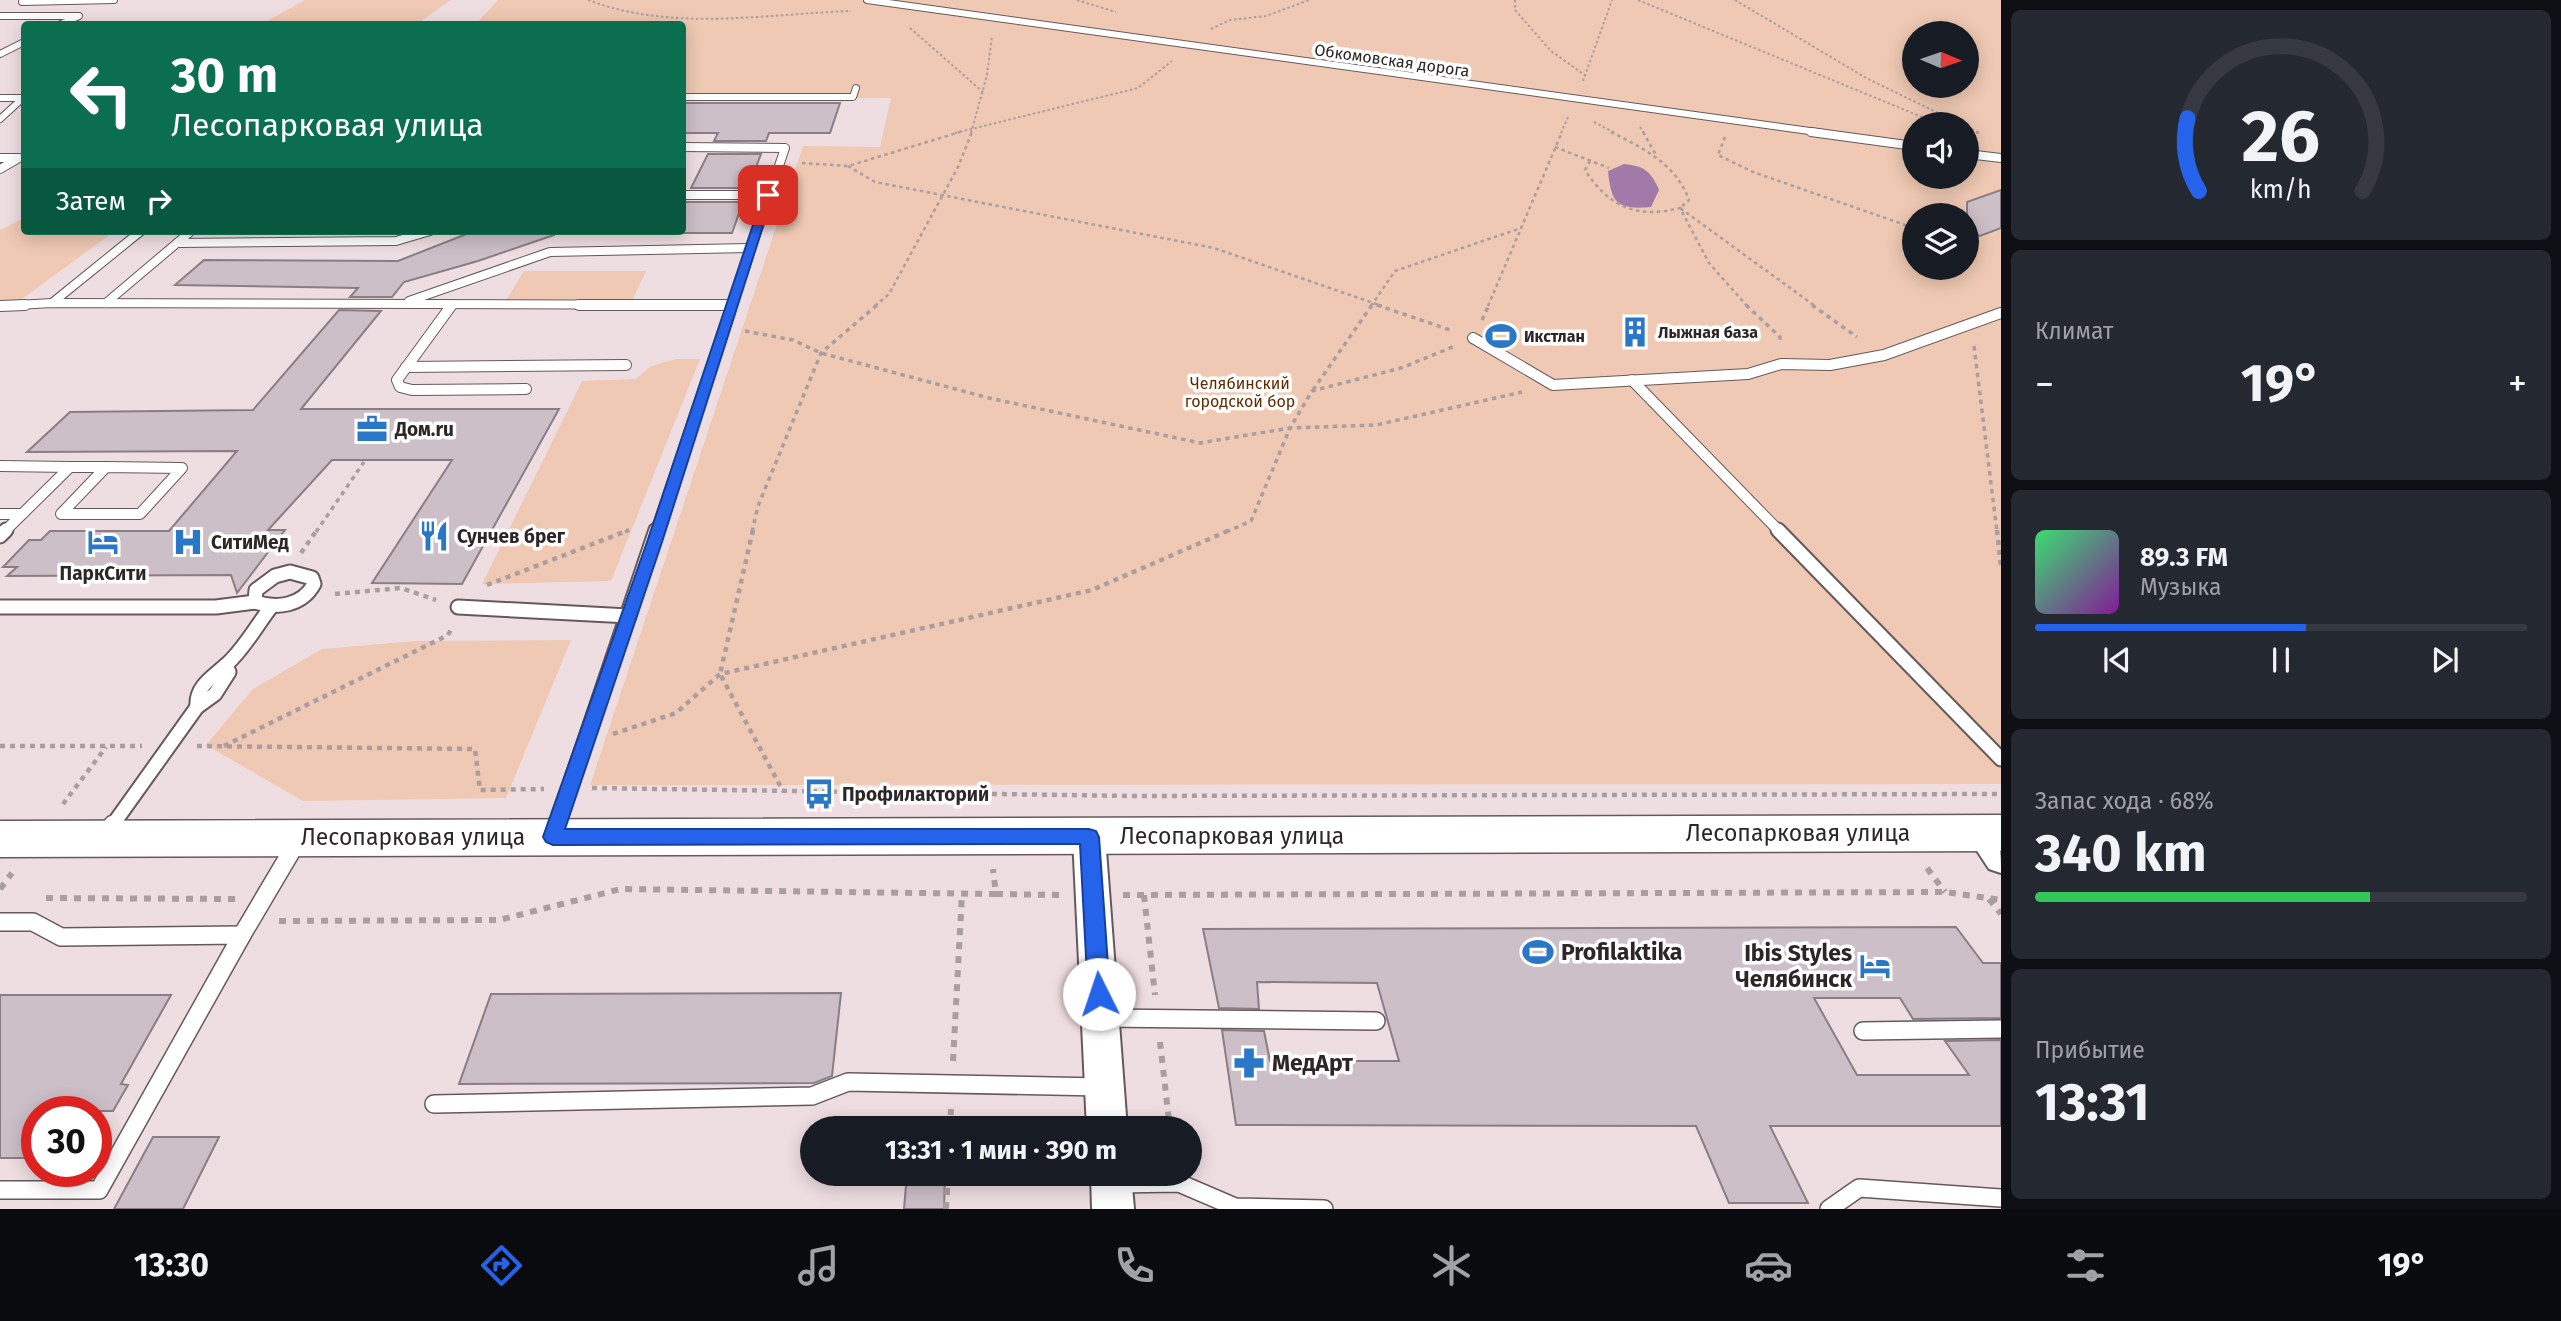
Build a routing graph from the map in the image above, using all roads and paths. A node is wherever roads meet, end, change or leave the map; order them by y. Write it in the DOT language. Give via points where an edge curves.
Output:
graph roads {
  1 [pos="114,0"];
  2 [pos="588,0"];
  3 [pos="867,0"];
  4 [pos="1309,0"];
  5 [pos="1612,0"];
  6 [pos="1639,0"];
  7 [pos="1735,0"];
  8 [pos="25,1"];
  9 [pos="884,2"];
  10 [pos="893,13"];
  11 [pos="0,14"];
  12 [pos="994,18"];
  13 [pos="68,21"];
  14 [pos="21,44"];
  15 [pos="1191,47"];
  16 [pos="0,54"];
  17 [pos="856,88"];
  18 [pos="983,92"];
  19 [pos="686,97"];
  20 [pos="0,98"];
  21 [pos="21,98"];
  22 [pos="21,100"];
  23 [pos="1575,100"];
  24 [pos="1572,109"];
  25 [pos="1910,112"];
  26 [pos="1936,112"];
  27 [pos="0,119"];
  28 [pos="1746,123"];
  29 [pos="974,127"];
  30 [pos="1902,144"];
  31 [pos="686,147"];
  32 [pos="1555,147"];
  33 [pos="1979,155"];
  34 [pos="0,158"];
  35 [pos="2001,158"];
  36 [pos="780,160"];
  37 [pos="1590,161"];
  38 [pos="848,166"];
  39 [pos="1609,168"];
  40 [pos="0,169"];
  41 [pos="686,195"];
  42 [pos="768,195"];
  43 [pos="940,195"];
  44 [pos="1680,208"];
  45 [pos="1902,224"];
  46 [pos="1522,228"];
  47 [pos="136,235"];
  48 [pos="186,235"];
  49 [pos="418,235"];
  50 [pos="177,243"];
  51 [pos="749,248"];
  52 [pos="52,303"];
  53 [pos="106,303"];
  54 [pos="402,303"];
  55 [pos="1373,303"];
  56 [pos="0,306"];
  57 [pos="452,306"];
  58 [pos="731,306"];
  59 [pos="2001,313"];
  60 [pos="1971,324"];
  61 [pos="723,328"];
  62 [pos="1474,338"];
  63 [pos="821,353"];
  64 [pos="1884,355"];
  65 [pos="1781,364"];
  66 [pos="626,365"];
  67 [pos="406,367"];
  68 [pos="1632,380"];
  69 [pos="1553,385"];
  70 [pos="526,389"];
  71 [pos="1312,391"];
  72 [pos="1290,428"];
  73 [pos="364,462"];
  74 [pos="0,466"];
  75 [pos="70,467"];
  76 [pos="106,467"];
  77 [pos="0,514"];
  78 [pos="22,514"];
  79 [pos="663,517"];
  80 [pos="0,536"];
  81 [pos="2001,567"];
  82 [pos="298,572"];
  83 [pos="310,591"];
  84 [pos="255,602"];
  85 [pos="0,607"];
  86 [pos="271,607"];
  87 [pos="462,607"];
  88 [pos="629,616"];
  89 [pos="720,674"];
  90 [pos="197,707"];
  91 [pos="585,743"];
  92 [pos="0,746"];
  93 [pos="170,746"];
  94 [pos="223,746"];
  95 [pos="2001,759"];
  96 [pos="569,788"];
  97 [pos="783,791"];
  98 [pos="2001,794"];
  99 [pos="987,815"];
  100 [pos="299,837"];
  101 [pos="553,837"];
  102 [pos="1089,837"];
  103 [pos="0,839"];
  104 [pos="103,839"];
  105 [pos="1995,842"];
  106 [pos="962,894"];
  107 [pos="996,894"];
  108 [pos="1092,895"];
  109 [pos="42,898"];
  110 [pos="264,899"];
  111 [pos="1989,899"];
  112 [pos="2001,900"];
  113 [pos="2001,914"];
  114 [pos="0,922"];
  115 [pos="242,935"];
  116 [pos="1100,1018"];
  117 [pos="1376,1021"];
  118 [pos="2001,1029"];
  119 [pos="1863,1031"];
  120 [pos="952,1085"];
  121 [pos="1104,1087"];
  122 [pos="434,1104"];
  123 [pos="951,1116"];
  124 [pos="1106,1116"];
  125 [pos="947,1186"];
  126 [pos="1112,1189"];
  127 [pos="0,1190"];
  128 [pos="2001,1198"];
  129 [pos="946,1209"];
  130 [pos="1324,1209"];
  131 [pos="1829,1209"];
  1 -- 8 [label="lane"];
  2 -- 10 [label="path" via="649,16"];
  3 -- 9 [label="lane, Обкомовская дорога"];
  4 -- 15 [label="path" via="1291,3 1267,16 1217,23"];
  5 -- 23 [label="path"];
  6 -- 25 [label="path"];
  7 -- 26 [label="path" via="1868,79"];
  8 -- 11 [label="lane"];
  9 -- 10 [label="path"];
  9 -- 12 [label="lane, Обкомовская дорога"];
  10 -- 18 [label="path"];
  11 -- 13 [label="lane" via="79,16"];
  12 -- 15 [label="lane, Обкомовская дорога"];
  12 -- 18 [label="path"];
  14 -- 16 [label="lane"];
  15 -- 23 [label="lane, Обкомовская дорога"];
  15 -- 29 [label="path" via="1138,88"];
  17 -- 19 [label="lane" via="853,97"];
  18 -- 29 [label="path"];
  20 -- 21 [label="lane"];
  22 -- 27 [label="lane"];
  23 -- 24 [label="path"];
  23 -- 28 [label="lane, Обкомовская дорога"];
  24 -- 32 [label="path"];
  24 -- 44 [label="path" via="1658,157 1688,190 1689,200"];
  28 -- 30 [label="lane, Обкомовская дорога"];
  28 -- 45 [label="path" via="1723,139 1718,155 1753,172"];
  29 -- 38 [label="path"];
  29 -- 43 [label="path" via="958,167"];
  31 -- 36 [label="lane" via="785,148"];
  32 -- 37 [label="path"];
  32 -- 46 [label="path"];
  33 -- 35 [label="lane"];
  34 -- 40 [label="lane" via="19,158"];
  36 -- 38 [label="path"];
  36 -- 42 [label="lane"];
  37 -- 39 [label="path"];
  37 -- 44 [label="path" via="1585,170 1596,190 1616,208 1657,215"];
  38 -- 43 [label="path" via="875,182"];
  41 -- 42 [label="lane"];
  42 -- 51 [label="lane"];
  43 -- 55 [label="path" via="1214,248"];
  43 -- 63 [label="path" via="889,294"];
  44 -- 64 [label="path"];
  44 -- 65 [label="path" via="1689,235 1735,296 1780,337"];
  46 -- 55 [label="path" via="1395,271"];
  46 -- 62 [label="path"];
  47 -- 52 [label="lane"];
  48 -- 50 [label="lane"];
  49 -- 50 [label="lane" via="396,242"];
  50 -- 53 [label="lane"];
  51 -- 54 [label="lane" via="550,252"];
  51 -- 58 [label="lane"];
  52 -- 53 [label="lane"];
  52 -- 56 [label="lane"];
  53 -- 54 [label="lane"];
  54 -- 57 [label="lane"];
  55 -- 62 [label="path"];
  55 -- 71 [label="path"];
  57 -- 58 [label="lane"];
  57 -- 67 [label="lane"];
  58 -- 61 [label="lane"];
  59 -- 60 [label="lane"];
  60 -- 64 [label="lane"];
  60 -- 81 [label="path"];
  61 -- 63 [label="path" via="793,340"];
  61 -- 79 [label="lane"];
  62 -- 69 [label="lane"];
  62 -- 71 [label="path" via="1401,368"];
  63 -- 72 [label="path" via="989,398 1200,443"];
  63 -- 89 [label="path" via="758,506"];
  64 -- 65 [label="lane" via="1830,365"];
  65 -- 68 [label="lane" via="1748,374"];
  66 -- 67 [label="lane"];
  67 -- 70 [label="lane" via="397,380 400,387 412,390"];
  68 -- 69 [label="lane"];
  68 -- 95 [label="lane"];
  69 -- 72 [label="path" via="1376,425"];
  71 -- 72 [label="path"];
  72 -- 89 [label="path" via="1251,521 1104,585"];
  73 -- 82 [label="path" via="294,564"];
  74 -- 75 [label="lane"];
  75 -- 76 [label="lane"];
  75 -- 78 [label="lane"];
  76 -- 76 [label="lane" via="61,514 139,514 182,468"];
  77 -- 78 [label="lane"];
  78 -- 80 [label="lane"];
  79 -- 87 [label="path" via="477,588"];
  79 -- 88 [label="lane"];
  82 -- 83 [label="lane" via="312,578"];
  82 -- 84 [label="lane" via="263,583 256,590"];
  83 -- 86 [label="lane" via="293,603"];
  83 -- 87 [label="path" via="339,594 401,588"];
  84 -- 85 [label="lane" via="216,607"];
  84 -- 86 [label="lane"];
  86 -- 90 [label="lane" via="226,665 229,673 215,694"];
  87 -- 88 [label="lane"];
  87 -- 94 [label="path" via="447,635"];
  88 -- 91 [label="lane"];
  89 -- 91 [label="path" via="676,713"];
  89 -- 97 [label="path"];
  90 -- 93 [label="lane"];
  91 -- 96 [label="lane"];
  92 -- 93 [label="path"];
  93 -- 94 [label="path"];
  93 -- 104 [label="lane"];
  94 -- 96 [label="path" via="475,749 480,790"];
  96 -- 97 [label="path"];
  96 -- 101 [label="lane"];
  97 -- 99 [label="path"];
  98 -- 99 [label="path"];
  99 -- 101 [label="main road, Лесопарковая улица"];
  99 -- 102 [label="main road, Лесопарковая улица"];
  99 -- 107 [label="path"];
  100 -- 101 [label="main road, Лесопарковая улица"];
  100 -- 104 [label="main road, Лесопарковая улица"];
  100 -- 110 [label="lane"];
  102 -- 105 [label="main road, Лесопарковая улица"];
  102 -- 108 [label="street"];
  103 -- 104 [label="main road, Лесопарковая улица"];
  106 -- 107 [label="path"];
  106 -- 110 [label="path" via="621,889 499,920 279,922 277,901"];
  106 -- 120 [label="path"];
  107 -- 108 [label="path"];
  108 -- 111 [label="path" via="1945,892"];
  108 -- 116 [label="street"];
  109 -- 110 [label="path"];
  110 -- 115 [label="lane"];
  111 -- 112 [label="path"];
  111 -- 113 [label="path"];
  114 -- 115 [label="lane" via="33,922 61,937"];
  115 -- 127 [label="lane" via="99,1191"];
  116 -- 117 [label="lane"];
  116 -- 121 [label="street"];
  118 -- 119 [label="lane"];
  120 -- 121 [label="lane"];
  120 -- 122 [label="lane" via="848,1082 812,1096"];
  120 -- 123 [label="path"];
  121 -- 124 [label="street"];
  125 -- 129 [label="path"];
  126 -- 130 [label="lane" via="1180,1183 1234,1207"];
  128 -- 131 [label="lane" via="1858,1188"];
}
